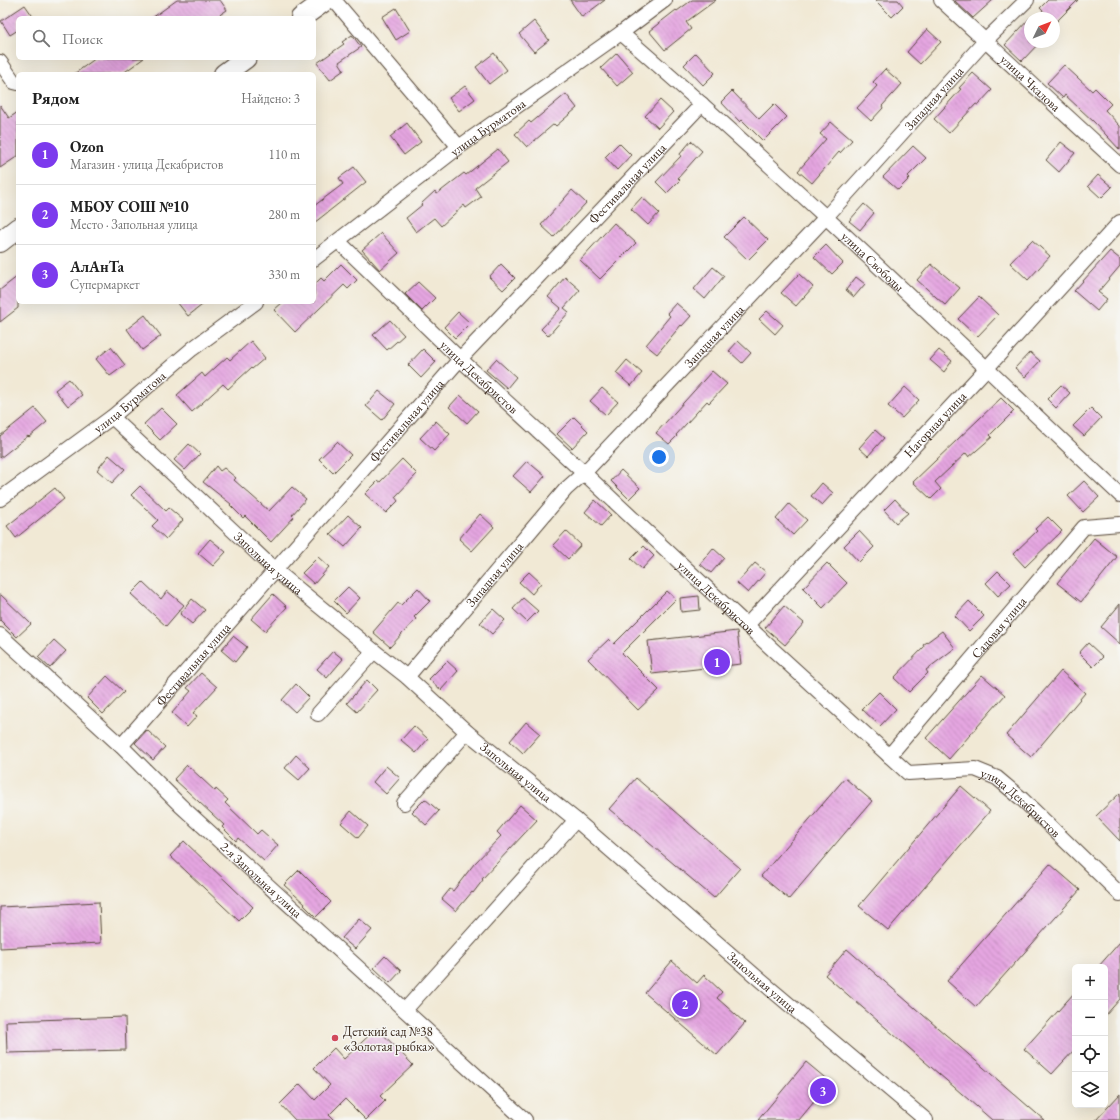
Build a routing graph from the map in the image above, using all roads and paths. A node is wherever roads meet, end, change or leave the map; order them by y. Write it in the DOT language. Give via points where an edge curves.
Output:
graph roads {
  1 [pos="326,0"];
  2 [pos="334,0"];
  3 [pos="665,0"];
  4 [pos="941,0"];
  5 [pos="1027,0"];
  6 [pos="304,16"];
  7 [pos="621,33"];
  8 [pos="986,40"];
  9 [pos="243,60"];
  10 [pos="0,62"];
  11 [pos="227,72"];
  12 [pos="16,82"];
  13 [pos="702,104"];
  14 [pos="459,147"];
  15 [pos="1120,165"];
  16 [pos="826,217"];
  17 [pos="1120,222"];
  18 [pos="16,230"];
  19 [pos="338,241"];
  20 [pos="0,242"];
  21 [pos="316,258"];
  22 [pos="253,304"];
  23 [pos="460,359"];
  24 [pos="986,369"];
  25 [pos="112,417"];
  26 [pos="584,472"];
  27 [pos="1120,495"];
  28 [pos="0,499"];
  29 [pos="1120,524"];
  30 [pos="275,570"];
  31 [pos="748,625"];
  32 [pos="0,635"];
  33 [pos="374,651"];
  34 [pos="407,677"];
  35 [pos="318,714"];
  36 [pos="467,732"];
  37 [pos="121,746"];
  38 [pos="889,756"];
  39 [pos="404,803"];
  40 [pos="576,820"];
  41 [pos="1120,894"];
  42 [pos="405,1010"];
  43 [pos="525,1120"];
  44 [pos="926,1120"];
  1 -- 6 [label="main road"];
  2 -- 14 [label="street"];
  3 -- 7 [label="street, улица Бурматова"];
  4 -- 8 [label="street, улица Чкалова"];
  5 -- 8 [label="street, Западная улица"];
  7 -- 13 [label="street, улица Свободы"];
  7 -- 14 [label="street, улица Бурматова"];
  8 -- 15 [label="street, улица Чкалова"];
  8 -- 16 [label="street, Западная улица"];
  9 -- 11 [label="main road"];
  10 -- 12 [label="street"];
  13 -- 16 [label="street, улица Свободы"];
  13 -- 23 [label="street, Фестивальная улица"];
  14 -- 19 [label="street, улица Бурматова"];
  16 -- 24 [label="street, улица Свободы"];
  16 -- 26 [label="street, Западная улица"];
  17 -- 24 [label="street, Нагорная улица"];
  18 -- 20 [label="main road"];
  19 -- 21 [label="street, улица Бурматова"];
  19 -- 23 [label="street, улица Декабристов"];
  22 -- 25 [label="street, улица Бурматова" via="192,349"];
  23 -- 26 [label="street, улица Декабристов"];
  23 -- 30 [label="street, Фестивальная улица"];
  24 -- 27 [label="street, улица Свободы"];
  24 -- 31 [label="street, Нагорная улица"];
  25 -- 28 [label="street, улица Бурматова"];
  25 -- 30 [label="street, Запольная улица"];
  26 -- 31 [label="street, улица Декабристов"];
  26 -- 34 [label="street, Западная улица" via="566,489"];
  29 -- 38 [label="street, Садовая улица" via="1084,527"];
  30 -- 33 [label="street, Запольная улица"];
  30 -- 37 [label="street, Фестивальная улица"];
  31 -- 38 [label="street, улица Декабристов"];
  32 -- 37 [label="street, 2-я Запольная улица"];
  33 -- 34 [label="street, Запольная улица"];
  33 -- 35 [label="street"];
  34 -- 36 [label="street, Запольная улица"];
  36 -- 39 [label="street"];
  36 -- 40 [label="street, Запольная улица"];
  37 -- 42 [label="street, 2-я Запольная улица" via="187,812"];
  38 -- 41 [label="street, улица Декабристов" via="908,773 975,769 997,778"];
  40 -- 42 [label="street"];
  40 -- 44 [label="street, Запольная улица"];
  42 -- 43 [label="street, 2-я Запольная улица"];
}
